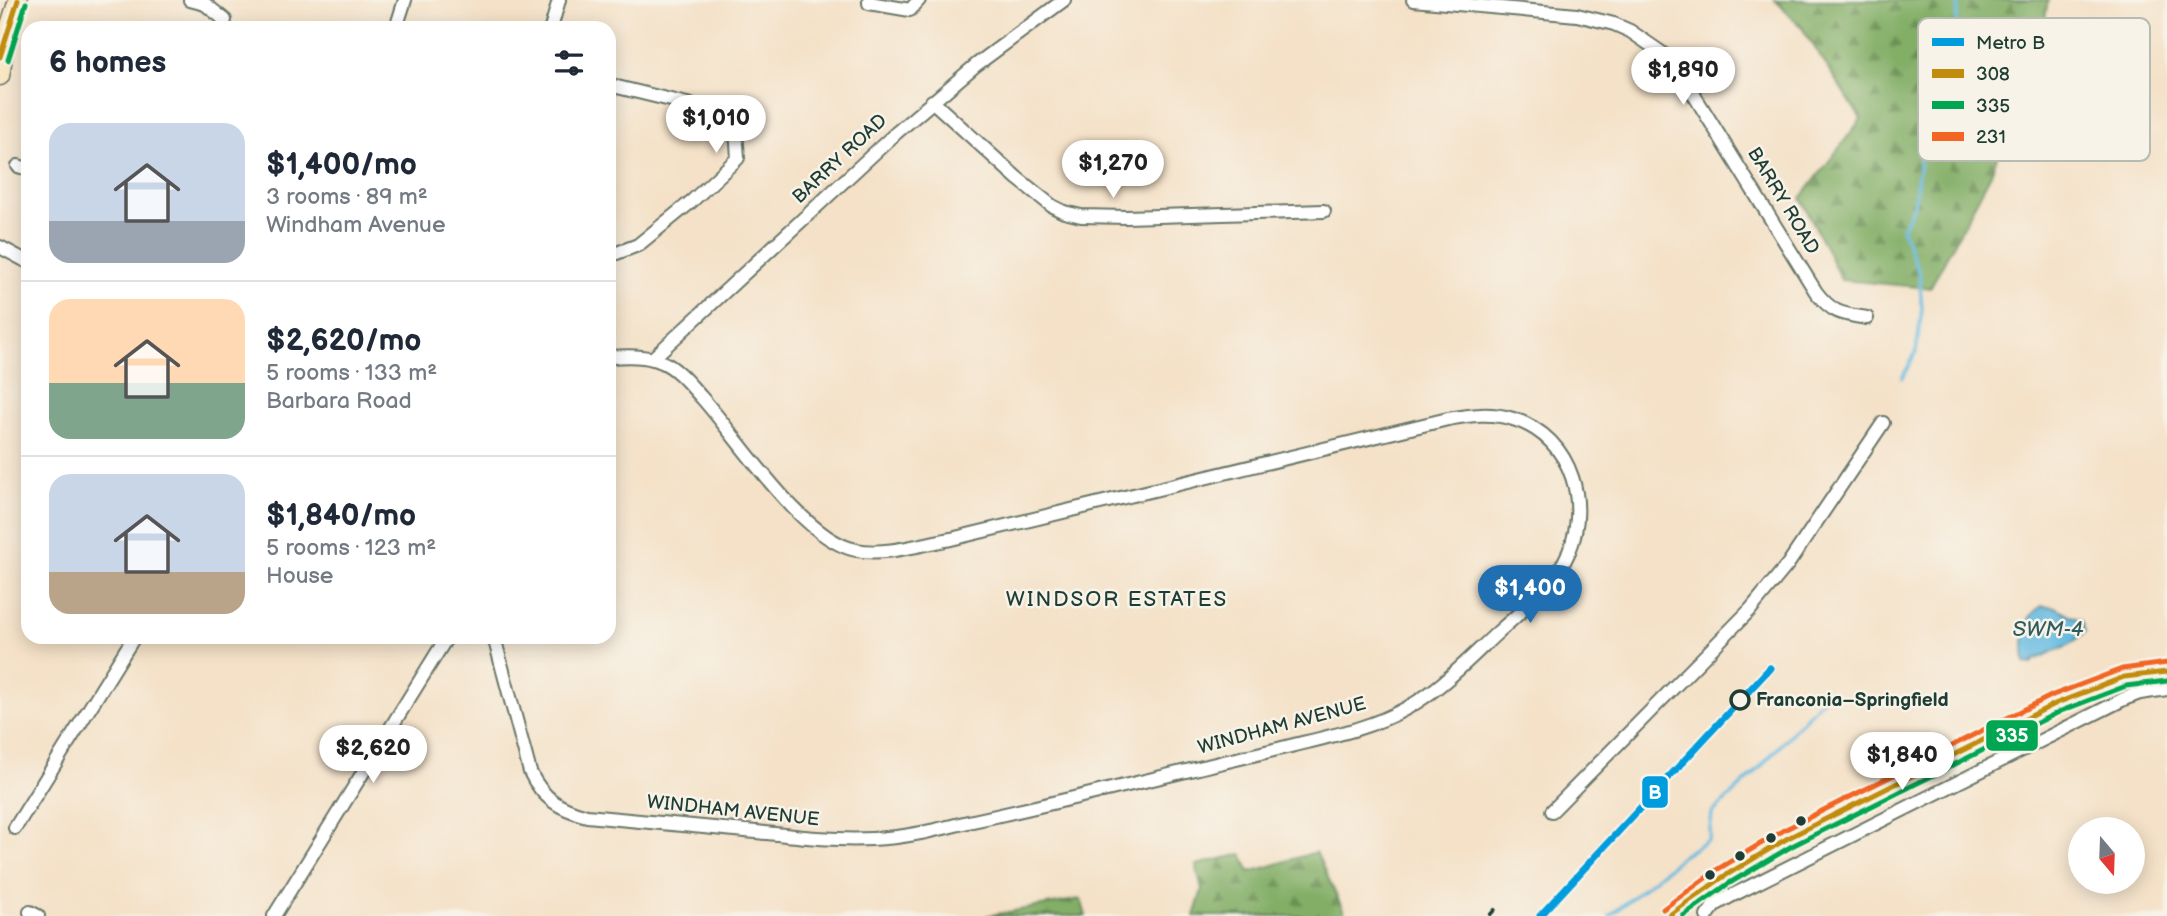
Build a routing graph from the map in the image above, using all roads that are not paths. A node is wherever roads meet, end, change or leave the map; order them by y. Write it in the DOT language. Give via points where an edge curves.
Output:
graph roads {
  1 [pos="18,0"];
  2 [pos="190,0"];
  3 [pos="405,0"];
  4 [pos="559,0"];
  5 [pos="854,0"];
  6 [pos="919,0"];
  7 [pos="1064,0"];
  8 [pos="1413,0"];
  9 [pos="869,2"];
  10 [pos="225,21"];
  11 [pos="398,21"];
  12 [pos="553,21"];
  13 [pos="2,51"];
  14 [pos="0,76"];
  15 [pos="616,87"];
  16 [pos="932,101"];
  17 [pos="1324,211"];
  18 [pos="0,247"];
  19 [pos="616,253"];
  20 [pos="21,258"];
  21 [pos="1867,318"];
  22 [pos="616,357"];
  23 [pos="652,359"];
  24 [pos="1883,424"];
  25 [pos="130,644"];
  26 [pos="443,644"];
  27 [pos="496,644"];
  28 [pos="2167,689"];
  29 [pos="1552,811"];
  30 [pos="15,828"];
  31 [pos="274,916"];
  32 [pos="1707,916"];
  1 -- 13 [label="main road"];
  2 -- 10 [label="street" via="205,4"];
  3 -- 11 [label="street"];
  4 -- 12 [label="street"];
  5 -- 9 [label="street"];
  6 -- 9 [label="street" via="911,10"];
  7 -- 16 [label="street, BARRY ROAD"];
  8 -- 21 [label="street, BARRY ROAD" via="1577,15 1614,24 1647,42 1686,82 1827,307"];
  13 -- 14 [label="main road"];
  15 -- 19 [label="street" via="726,116 736,128 738,158 639,245"];
  16 -- 17 [label="street" via="1017,178 1064,212 1126,217"];
  16 -- 23 [label="street, BARRY ROAD"];
  18 -- 20 [label="street"];
  22 -- 23 [label="street"];
  23 -- 27 [label="street, WINDHAM AVENUE" via="665,363 696,392 809,524 833,543 854,550 888,551 951,539 1479,415 1521,422 1554,445 1574,482 1577,528 1564,562 1540,593 1441,684 1396,713 1349,731 1170,776 922,833 874,839 828,840 587,816 552,803 530,772"];
  24 -- 29 [label="street" via="1788,564 1750,610"];
  25 -- 30 [label="street"];
  26 -- 31 [label="street"];
  28 -- 32 [label="street" via="2124,699 1729,897"];
}
